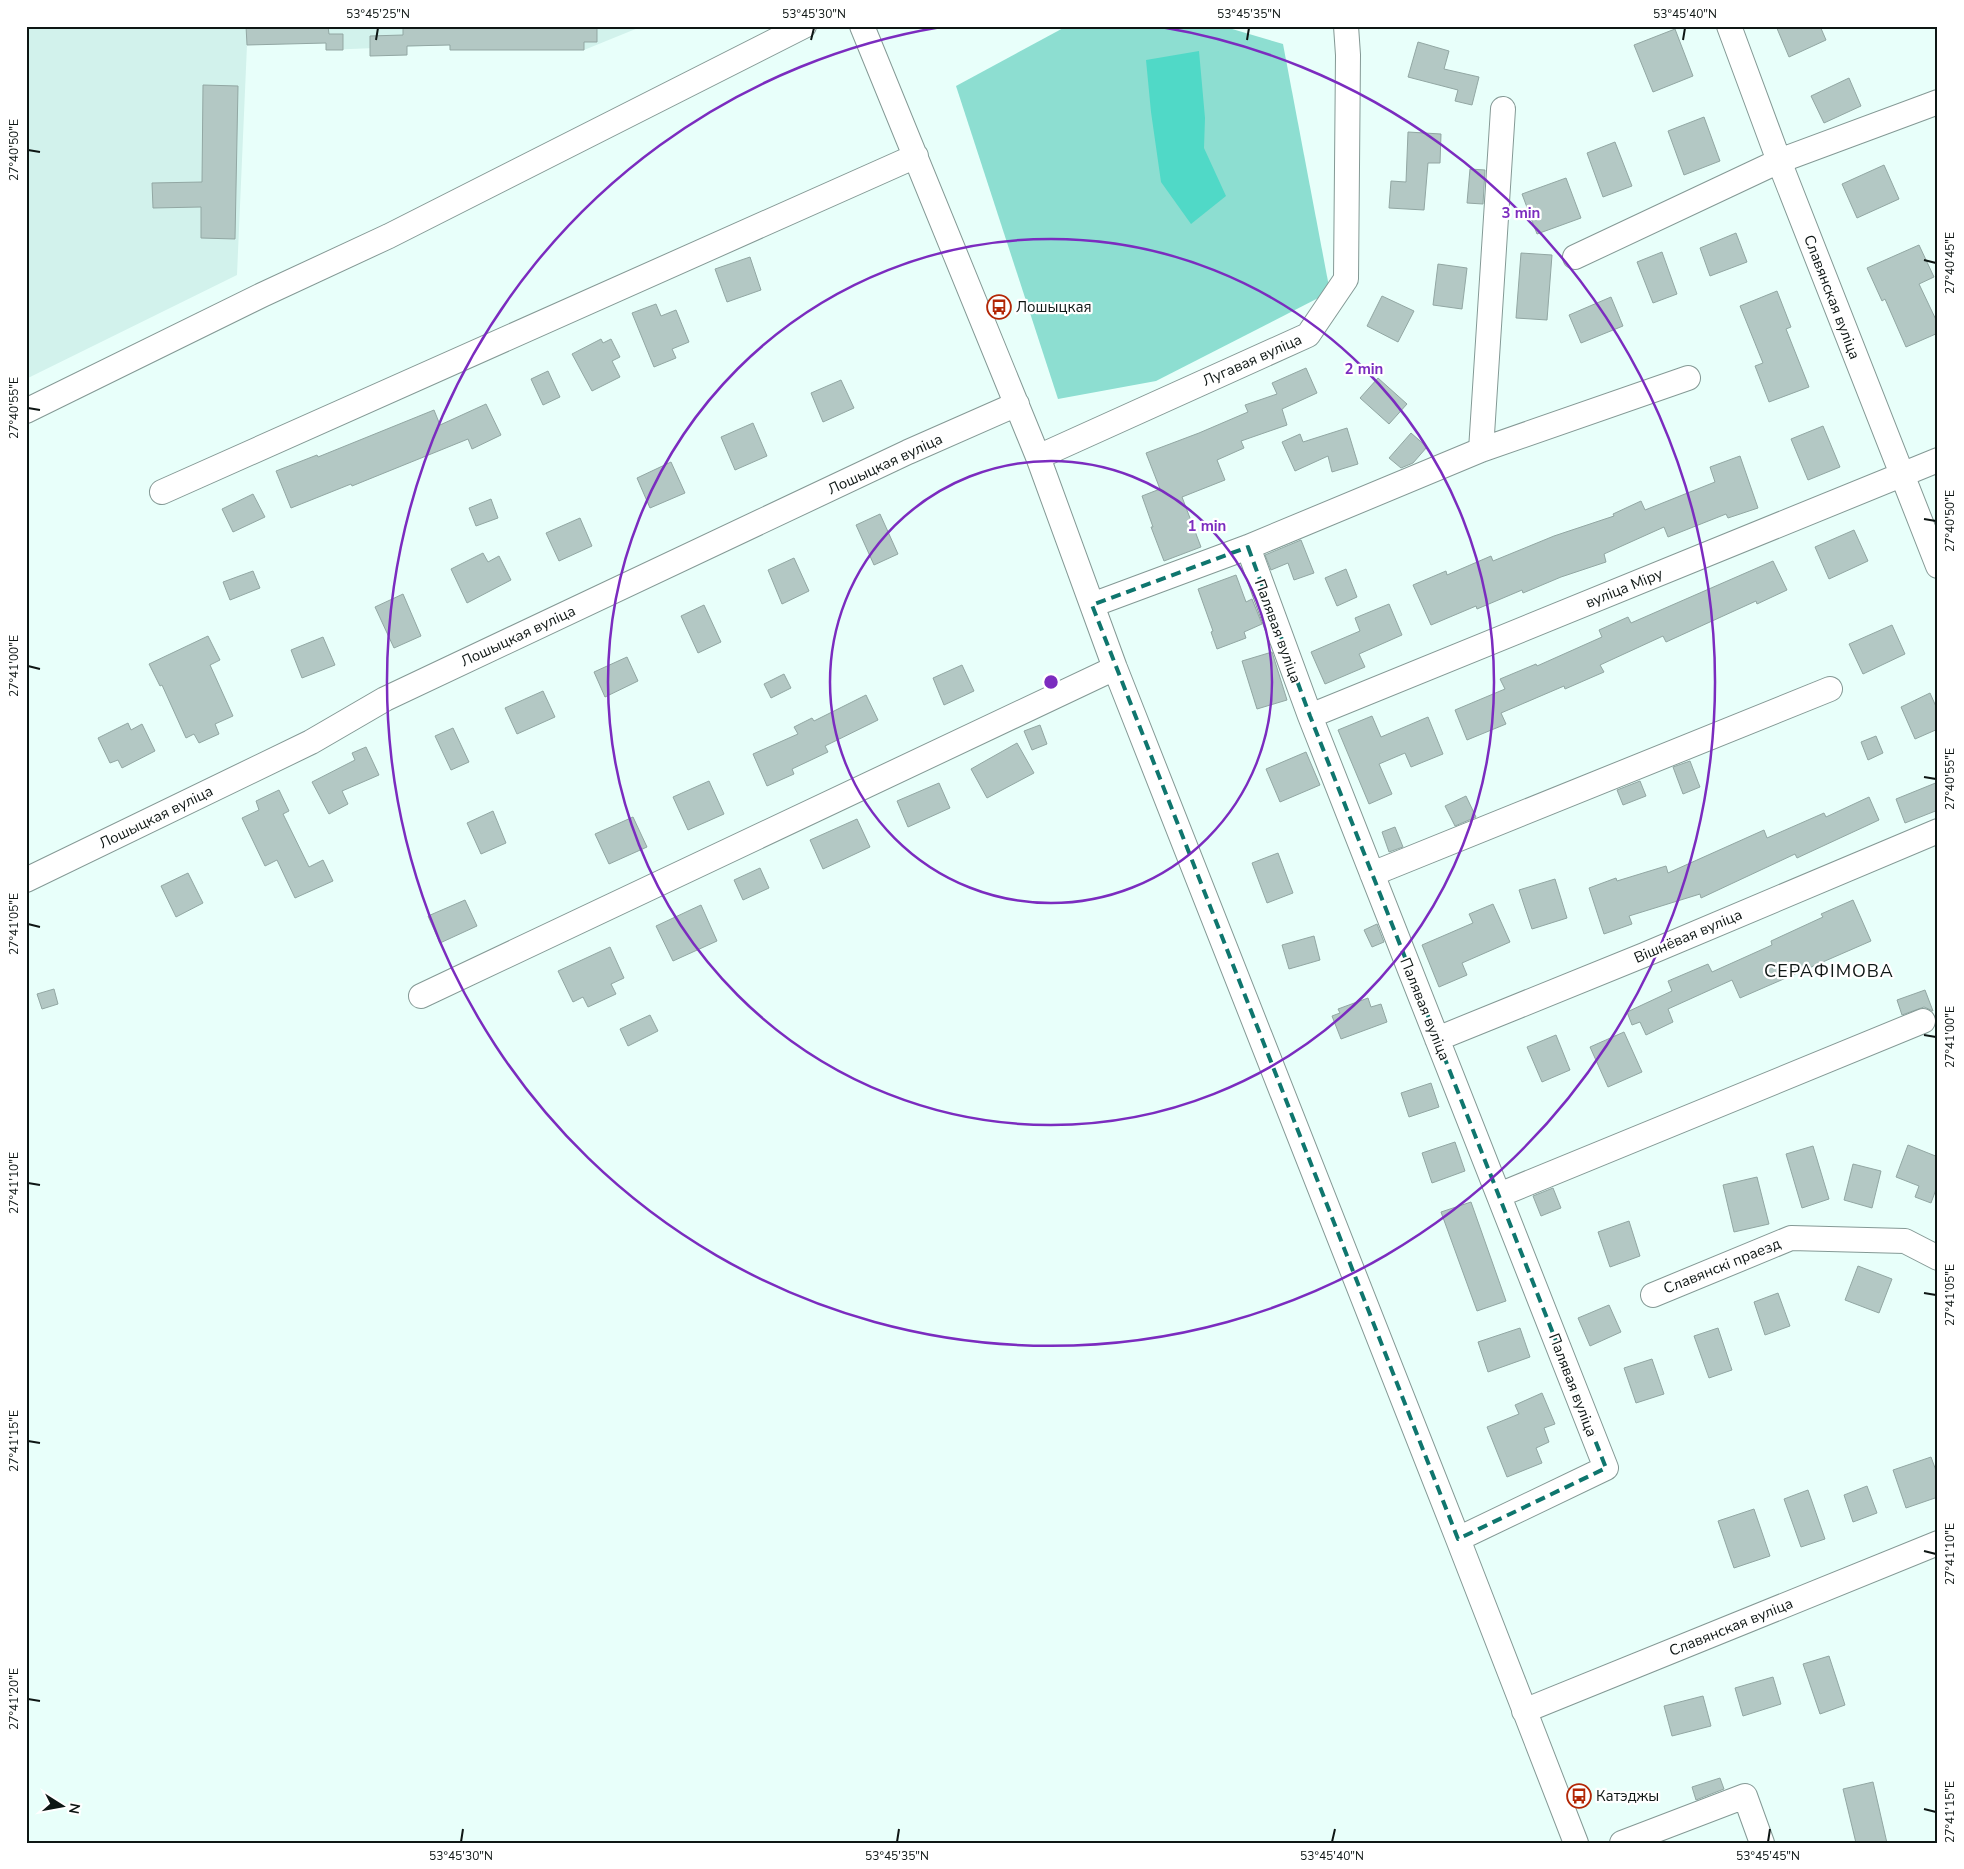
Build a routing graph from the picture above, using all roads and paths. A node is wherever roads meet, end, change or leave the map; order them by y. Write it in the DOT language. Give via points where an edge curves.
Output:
graph roads {
  1 [pos="804,26"];
  2 [pos="862,26"];
  3 [pos="1346,26"];
  4 [pos="1363,26"];
  5 [pos="1729,26"];
  6 [pos="1348,55"];
  7 [pos="1938,102"];
  8 [pos="1503,109"];
  9 [pos="916,156"];
  10 [pos="1779,161"];
  11 [pos="1575,257"];
  12 [pos="1688,378"];
  13 [pos="1017,404"];
  14 [pos="26,411"];
  15 [pos="1481,450"];
  16 [pos="1038,457"];
  17 [pos="1938,460"];
  18 [pos="1902,474"];
  19 [pos="162,492"];
  20 [pos="1248,547"];
  21 [pos="1938,566"];
  22 [pos="1092,605"];
  23 [pos="1115,668"];
  24 [pos="1830,689"];
  25 [pos="1310,716"];
  26 [pos="1938,831"];
  27 [pos="1372,874"];
  28 [pos="26,880"];
  29 [pos="421,996"];
  30 [pos="1923,1021"];
  31 [pos="1437,1039"];
  32 [pos="1499,1195"];
  33 [pos="1938,1258"];
  34 [pos="1653,1295"];
  35 [pos="1458,1539"];
  36 [pos="1938,1543"];
  37 [pos="1524,1711"];
  38 [pos="1576,1843"];
  39 [pos="1622,1843"];
  40 [pos="1762,1843"];
  1 -- 14 [label="street" via="389,236"];
  2 -- 9 [label="street"];
  3 -- 6 [label="street"];
  4 -- 6 [label="street, Лугавая вуліца"];
  5 -- 10 [label="street, Славянская вуліца"];
  6 -- 16 [label="street, Лугавая вуліца" via="1346,279 1308,335"];
  7 -- 10 [label="street"];
  8 -- 15 [label="street"];
  9 -- 13 [label="street"];
  9 -- 19 [label="street"];
  10 -- 11 [label="street"];
  10 -- 18 [label="street, Славянская вуліца"];
  12 -- 15 [label="street"];
  13 -- 16 [label="street"];
  13 -- 28 [label="street, Лошыцкая вуліца" via="908,452 385,699 311,742"];
  15 -- 20 [label="street"];
  16 -- 22 [label="street"];
  17 -- 18 [label="street, вуліца Міру"];
  18 -- 21 [label="street, Славянская вуліца"];
  18 -- 25 [label="street, вуліца Міру"];
  20 -- 22 [label="street"];
  20 -- 25 [label="street, Палявая вуліца"];
  22 -- 23 [label="street"];
  23 -- 29 [label="street"];
  23 -- 35 [label="street"];
  24 -- 27 [label="street"];
  25 -- 27 [label="street, Палявая вуліца"];
  26 -- 31 [label="street, Вішнёвая вуліца"];
  27 -- 31 [label="street, Палявая вуліца"];
  30 -- 32 [label="street"];
  31 -- 32 [label="street, Палявая вуліца"];
  32 -- 35 [label="street, Палявая вуліца" via="1606,1468"];
  33 -- 34 [label="street, Славянскі праезд" via="1906,1241 1791,1238"];
  35 -- 37 [label="street"];
  36 -- 37 [label="street, Славянская вуліца"];
  37 -- 38 [label="street"];
  39 -- 40 [label="street" via="1744,1796"];
}
